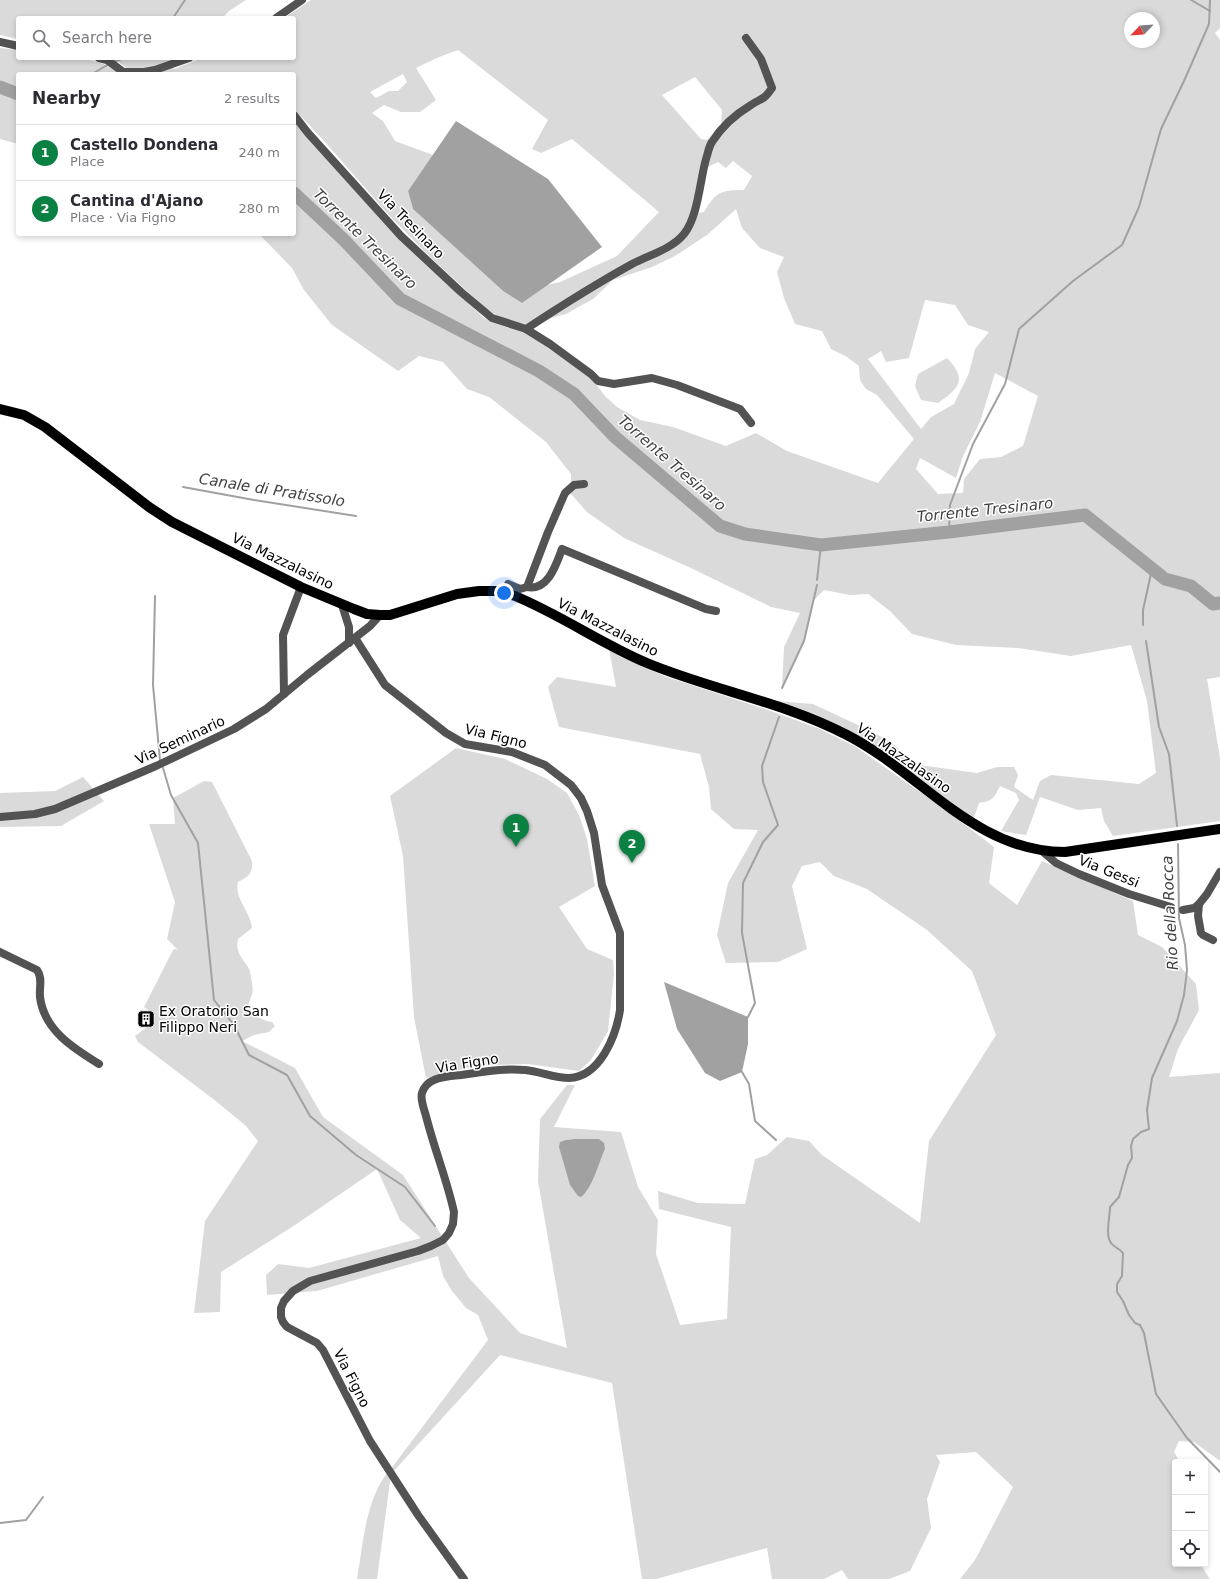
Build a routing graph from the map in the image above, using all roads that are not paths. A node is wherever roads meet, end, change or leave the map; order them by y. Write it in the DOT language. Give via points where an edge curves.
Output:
graph roads {
  1 [pos="302,0"];
  2 [pos="279,16"];
  3 [pos="746,38"];
  4 [pos="0,42"];
  5 [pos="16,46"];
  6 [pos="183,60"];
  7 [pos="107,61"];
  8 [pos="123,72"];
  9 [pos="144,72"];
  10 [pos="296,118"];
  11 [pos="526,329"];
  12 [pos="0,409"];
  13 [pos="751,423"];
  14 [pos="584,484"];
  15 [pos="301,587"];
  16 [pos="527,587"];
  17 [pos="504,593"];
  18 [pos="342,605"];
  19 [pos="716,611"];
  20 [pos="380,615"];
  21 [pos="352,640"];
  22 [pos="284,694"];
  23 [pos="0,817"];
  24 [pos="1220,829"];
  25 [pos="1042,851"];
  26 [pos="1220,872"];
  27 [pos="1199,904"];
  28 [pos="1171,907"];
  29 [pos="1182,910"];
  30 [pos="1213,940"];
  31 [pos="0,952"];
  32 [pos="99,1064"];
  33 [pos="464,1579"];
  1 -- 2 [label="street"];
  3 -- 11 [label="street" via="761,59 772,88 765,98 733,117 710,143 702,170 695,214 684,234 667,247 633,264"];
  4 -- 5 [label="street"];
  6 -- 9 [label="street"];
  7 -- 8 [label="street"];
  10 -- 11 [label="street, Via Tresinaro" via="401,236 436,269 492,318"];
  11 -- 13 [label="street, Via Tresinaro" via="598,381 614,384 652,378 740,409"];
  12 -- 15 [label="main road, Via Mazzalasino" via="24,415 45,427 163,517"];
  14 -- 16 [label="street" via="574,485 565,492"];
  15 -- 18 [label="main road, Via Mazzalasino"];
  15 -- 22 [label="street" via="283,635"];
  16 -- 17 [label="street" via="520,589 508,584"];
  16 -- 19 [label="street" via="535,589 542,585 551,574 562,549"];
  17 -- 20 [label="main road, Via Mazzalasino" via="488,590 468,592 398,613"];
  17 -- 25 [label="main road, Via Mazzalasino" via="525,600 646,663 797,713 841,732 875,751 972,823 1001,839"];
  18 -- 20 [label="main road, Via Mazzalasino" via="367,614"];
  18 -- 21 [label="street"];
  20 -- 21 [label="street, Via Seminario"];
  21 -- 22 [label="street, Via Seminario"];
  21 -- 33 [label="street, Via Figno" via="385,685 446,734 465,744 531,758 545,765 571,785 587,811 594,833 602,885 620,933 618,1022 605,1052 594,1067 577,1077 568,1078 517,1069 440,1078 428,1084 422,1093 454,1212 453,1224 443,1240 418,1251 310,1281 293,1291 281,1308 281,1317 287,1327 317,1343 323,1350 370,1441"];
  22 -- 23 [label="street, Via Seminario" via="246,722 156,766 55,809 35,814"];
  24 -- 25 [label="main road, Via Mazzalasino" via="1079,851"];
  25 -- 28 [label="street, Via Gessi" via="1056,863 1079,874"];
  26 -- 27 [label="street"];
  27 -- 29 [label="street" via="1194,908"];
  27 -- 30 [label="street" via="1201,932 1203,936"];
  31 -- 32 [label="street" via="37,970 41,980 41,1004 50,1024 76,1049"];
}
